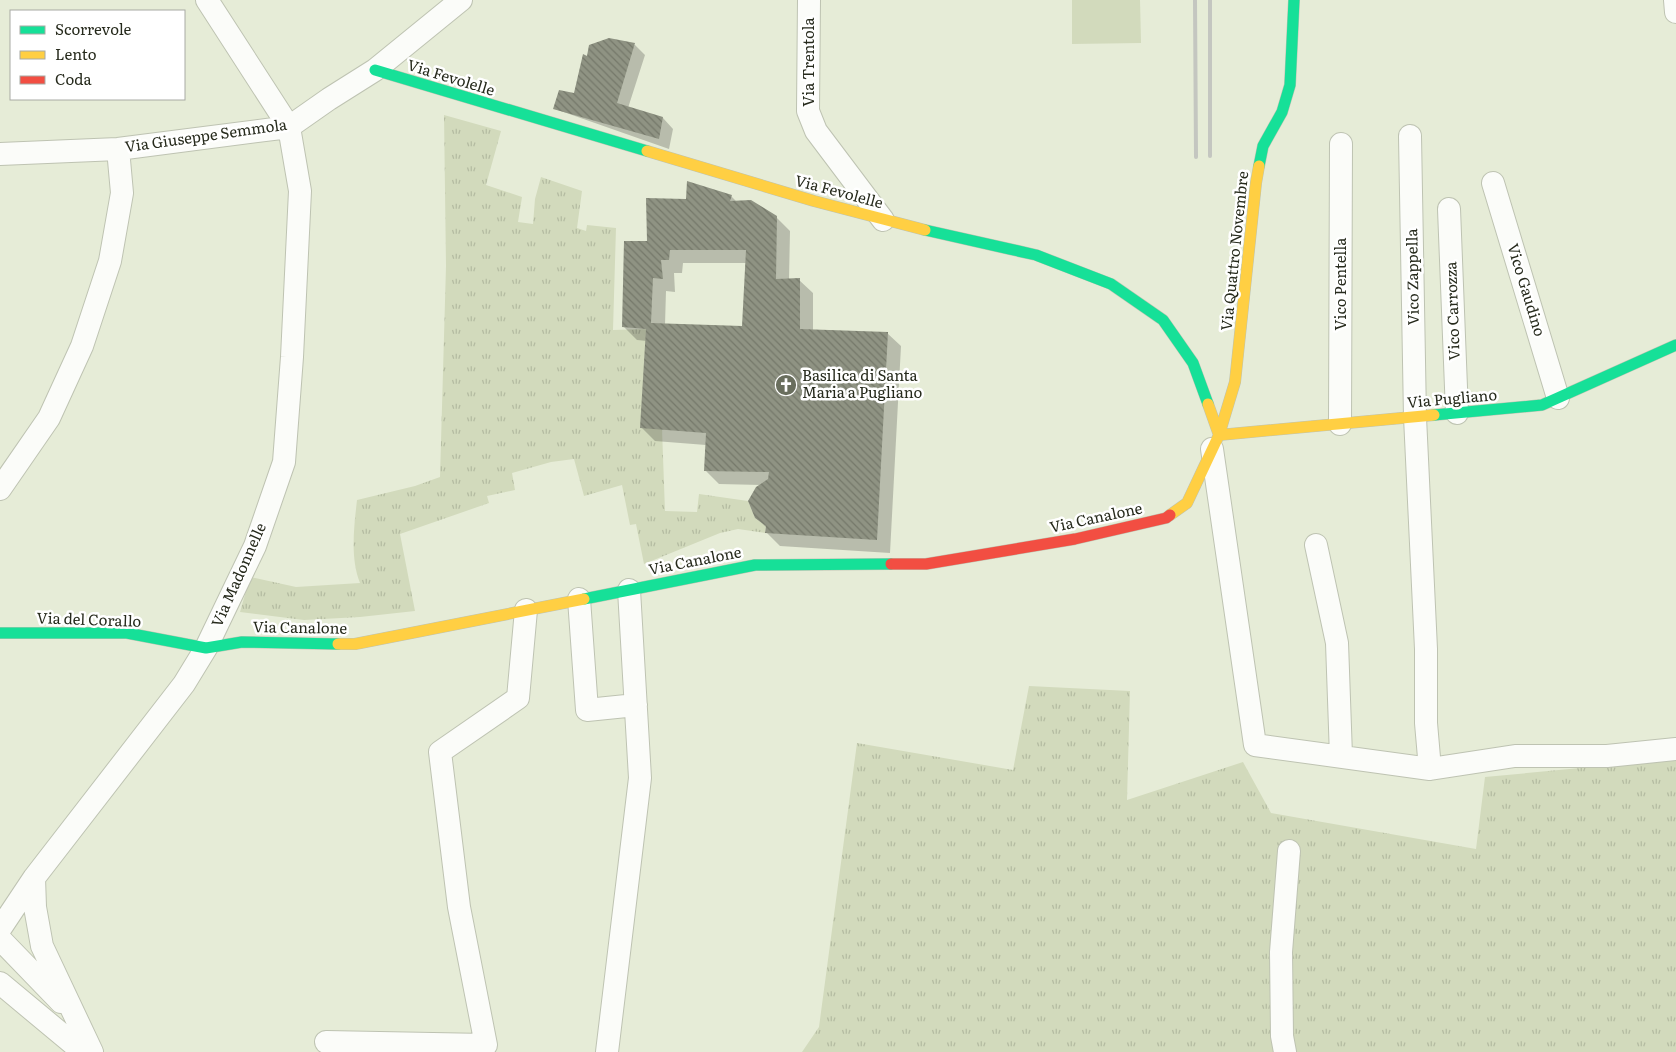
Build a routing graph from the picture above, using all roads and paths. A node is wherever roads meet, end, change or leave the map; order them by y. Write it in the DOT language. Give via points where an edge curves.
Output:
graph roads {
  1 [pos="207,0"];
  2 [pos="461,0"];
  3 [pos="809,0"];
  4 [pos="1294,0"];
  5 [pos="1675,0"];
  6 [pos="1676,12"];
  7 [pos="375,70"];
  8 [pos="289,127"];
  9 [pos="1410,136"];
  10 [pos="1342,144"];
  11 [pos="118,149"];
  12 [pos="0,154"];
  13 [pos="1494,183"];
  14 [pos="1449,209"];
  15 [pos="883,220"];
  16 [pos="1676,346"];
  17 [pos="1558,398"];
  18 [pos="1456,413"];
  19 [pos="1416,417"];
  20 [pos="1340,424"];
  21 [pos="1216,442"];
  22 [pos="0,489"];
  23 [pos="1187,503"];
  24 [pos="1316,545"];
  25 [pos="629,590"];
  26 [pos="579,599"];
  27 [pos="526,610"];
  28 [pos="0,633"];
  29 [pos="206,648"];
  30 [pos="636,705"];
  31 [pos="1676,749"];
  32 [pos="1341,756"];
  33 [pos="1430,769"];
  34 [pos="1289,851"];
  35 [pos="34,878"];
  36 [pos="0,928"];
  37 [pos="0,939"];
  38 [pos="0,983"];
  39 [pos="0,1006"];
  40 [pos="73,1015"];
  41 [pos="55,1028"];
  42 [pos="326,1042"];
  43 [pos="351,1047"];
  44 [pos="83,1052"];
  45 [pos="92,1052"];
  46 [pos="607,1052"];
  47 [pos="1285,1052"];
  1 -- 8 [label="street"];
  2 -- 7 [label="street, Via Giuseppe Semmola"];
  3 -- 15 [label="street, Via Trentola" via="808,111 816,131"];
  4 -- 21 [label="street, Via Quattro Novembre" via="1290,86 1282,112 1263,146 1256,183 1236,382"];
  5 -- 6 [label="street"];
  7 -- 8 [label="street, Via Giuseppe Semmola"];
  7 -- 15 [label="street, Via Fevolelle"];
  8 -- 11 [label="street, Via Giuseppe Semmola"];
  8 -- 29 [label="street, Via Madonnelle" via="300,191 284,462 255,546"];
  9 -- 19 [label="street, Vico Zappella"];
  10 -- 20 [label="street, Vico Pentella"];
  11 -- 12 [label="street, Via Giuseppe Semmola"];
  11 -- 22 [label="street" via="122,193 110,261 82,346 49,418"];
  13 -- 17 [label="street, Vico Gaudino"];
  14 -- 18 [label="street, Vico Carrozza"];
  15 -- 21 [label="street, Via Fevolelle" via="1036,255 1111,284 1163,320 1193,364"];
  16 -- 17 [label="street, Via Pugliano"];
  17 -- 18 [label="street, Via Pugliano" via="1542,405"];
  18 -- 19 [label="street, Via Pugliano"];
  19 -- 20 [label="street, Via Pugliano"];
  19 -- 33 [label="street, Vico Zappella"];
  20 -- 21 [label="street, Via Pugliano"];
  21 -- 23 [label="street, Via Quattro Novembre"];
  21 -- 32 [label="street" via="1255,745"];
  23 -- 25 [label="street, Via Canalone" via="1166,518 1093,535 926,564 755,565"];
  24 -- 32 [label="street" via="1337,643"];
  25 -- 26 [label="street, Via Canalone"];
  25 -- 30 [label="street"];
  26 -- 27 [label="street, Via Canalone"];
  26 -- 30 [label="street" via="587,710"];
  27 -- 29 [label="street, Via Canalone" via="355,644 242,642"];
  27 -- 43 [label="street" via="518,698 440,752 459,907 486,1045"];
  28 -- 29 [label="street, Via del Corallo" via="127,633"];
  29 -- 35 [label="street, Via Madonnelle" via="184,684"];
  30 -- 46 [label="street" via="640,778"];
  31 -- 33 [label="street" via="1607,756 1515,756"];
  32 -- 33 [label="street"];
  34 -- 47 [label="street" via="1281,952"];
  35 -- 36 [label="street, Via Madonnelle"];
  35 -- 40 [label="street" via="42,946"];
  37 -- 40 [label="street"];
  38 -- 41 [label="street"];
  39 -- 41 [label="street"];
  40 -- 45 [label="street"];
  41 -- 44 [label="street"];
  42 -- 43 [label="street"];
}
